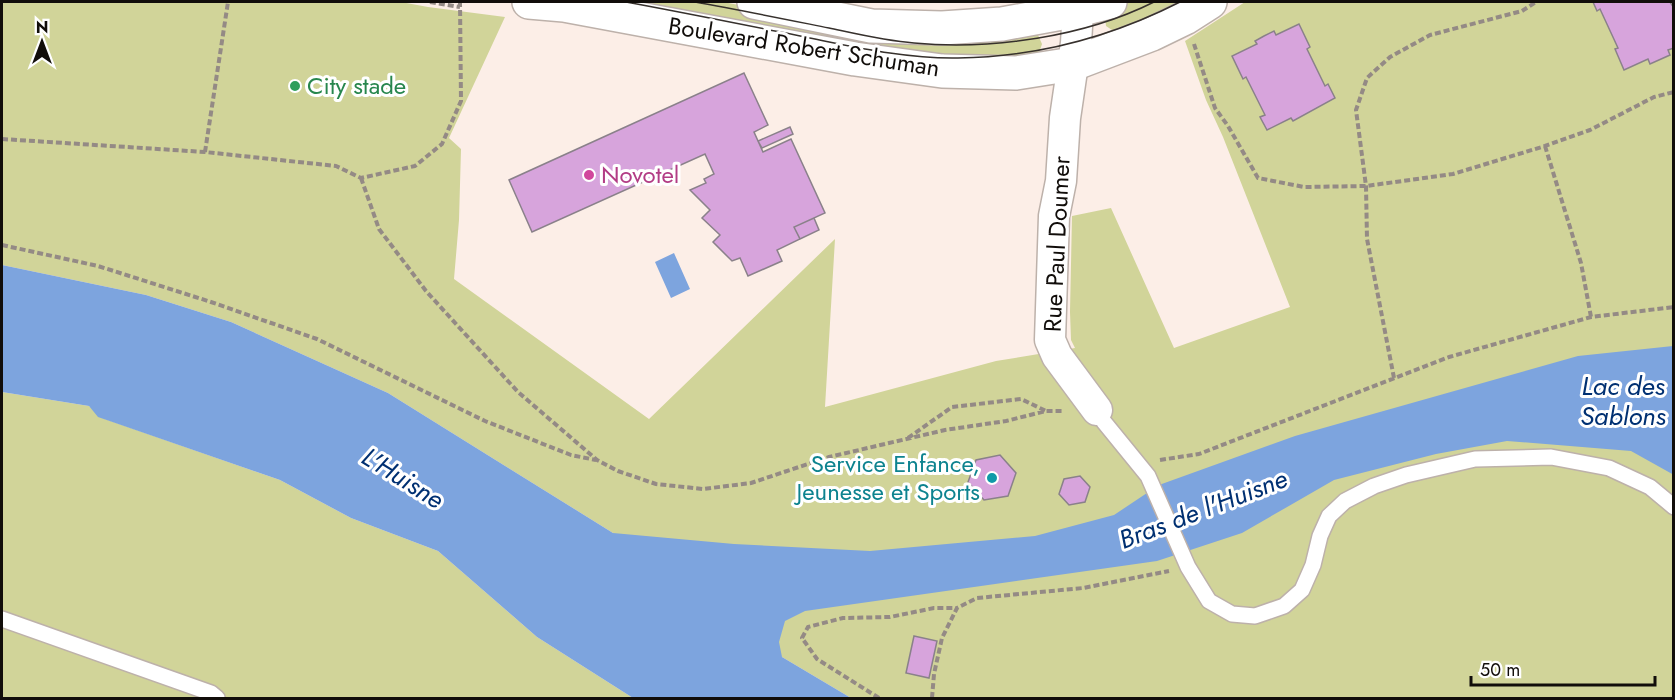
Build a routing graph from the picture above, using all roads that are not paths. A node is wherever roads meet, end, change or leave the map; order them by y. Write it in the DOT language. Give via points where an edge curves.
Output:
graph roads {
  1 [pos="529,2"];
  2 [pos="754,2"];
  3 [pos="1110,2"];
  4 [pos="1077,6"];
  5 [pos="1198,10"];
  6 [pos="1073,64"];
  7 [pos="1097,410"];
  8 [pos="1674,507"];
  9 [pos="2,619"];
  10 [pos="218,699"];
  1 -- 6 [label="street, Boulevard Robert Schuman" via="942,71 1016,73"];
  2 -- 4 [label="street, Boulevard Robert Schuman" via="871,26 942,28 1002,24"];
  3 -- 4 [label="street, Boulevard Robert Schuman"];
  4 -- 6 [label="street, Rue Paul Doumer"];
  5 -- 6 [label="street, Boulevard Robert Schuman"];
  6 -- 7 [label="street, Rue Paul Doumer" via="1054,216 1050,340 1057,357"];
  7 -- 8 [label="lane" via="1143,470 1184,560 1209,601 1232,614 1255,616 1284,606 1302,590 1329,516 1345,501 1406,475 1475,459 1551,457 1609,468 1650,487"];
  9 -- 10 [label="lane" via="211,693"];
}
